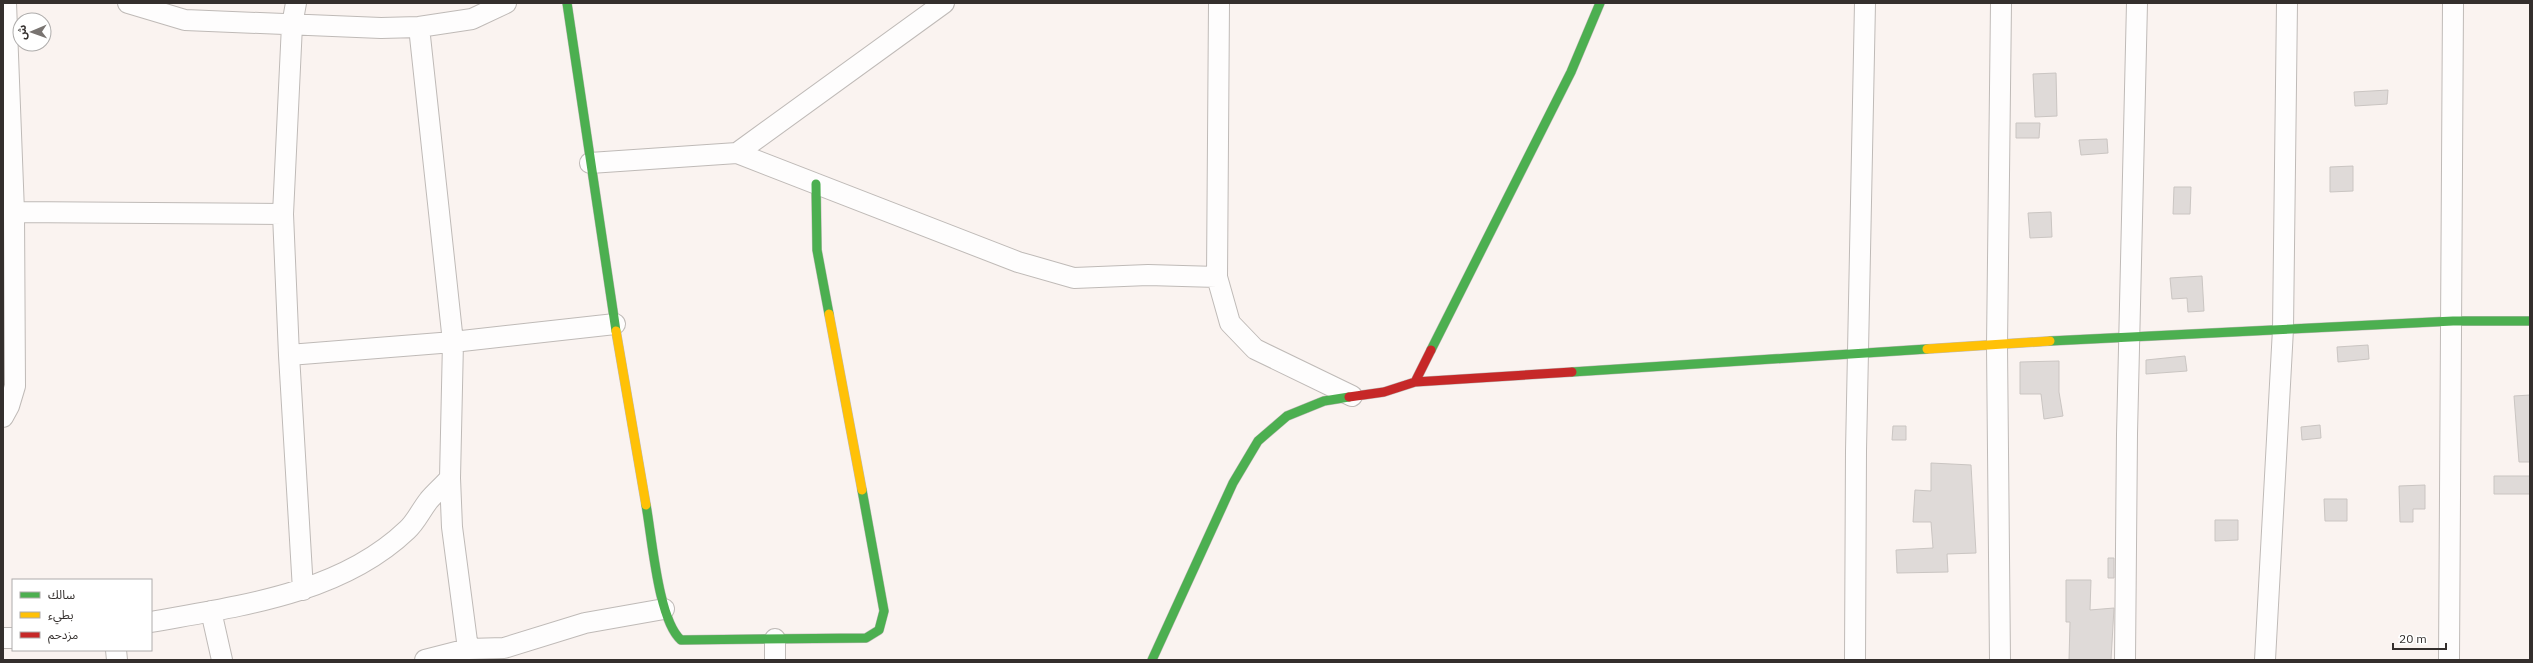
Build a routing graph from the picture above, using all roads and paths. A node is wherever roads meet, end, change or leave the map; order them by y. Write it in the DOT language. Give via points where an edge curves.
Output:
graph roads {
  1 [pos="6,3"];
  2 [pos="296,3"];
  3 [pos="506,3"];
  4 [pos="567,3"];
  5 [pos="944,3"];
  6 [pos="1219,3"];
  7 [pos="1600,3"];
  8 [pos="1864,3"];
  9 [pos="2001,3"];
  10 [pos="2138,3"];
  11 [pos="2287,3"];
  12 [pos="2454,3"];
  13 [pos="135,5"];
  14 [pos="292,25"];
  15 [pos="419,26"];
  16 [pos="737,153"];
  17 [pos="590,162"];
  18 [pos="816,184"];
  19 [pos="14,212"];
  20 [pos="283,214"];
  21 [pos="1218,277"];
  22 [pos="2453,321"];
  23 [pos="2530,321"];
  24 [pos="615,324"];
  25 [pos="2283,329"];
  26 [pos="2130,336"];
  27 [pos="453,342"];
  28 [pos="1997,346"];
  29 [pos="1858,352"];
  30 [pos="289,355"];
  31 [pos="1416,382"];
  32 [pos="1352,396"];
  33 [pos="3,417"];
  34 [pos="450,478"];
  35 [pos="303,590"];
  36 [pos="664,609"];
  37 [pos="211,611"];
  38 [pos="152,622"];
  39 [pos="775,639"];
  40 [pos="468,650"];
  41 [pos="506,654"];
  42 [pos="222,660"];
  43 [pos="425,660"];
  44 [pos="775,660"];
  45 [pos="1152,660"];
  46 [pos="1855,660"];
  47 [pos="2000,660"];
  48 [pos="2125,660"];
  49 [pos="2265,660"];
  50 [pos="2449,660"];
  1 -- 19 [label="street"];
  2 -- 14 [label="street"];
  3 -- 15 [label="street" via="472,19"];
  4 -- 17 [label="street"];
  5 -- 16 [label="street"];
  6 -- 21 [label="street"];
  7 -- 31 [label="street" via="1571,72"];
  8 -- 29 [label="street"];
  9 -- 28 [label="street"];
  10 -- 26 [label="street"];
  11 -- 25 [label="street"];
  12 -- 22 [label="street"];
  13 -- 14 [label="street" via="185,20"];
  14 -- 15 [label="street" via="381,28"];
  14 -- 20 [label="street"];
  15 -- 27 [label="street"];
  16 -- 17 [label="street"];
  16 -- 18 [label="street"];
  17 -- 24 [label="street"];
  18 -- 21 [label="street" via="1018,262 1074,278 1148,275"];
  18 -- 39 [label="street" via="817,250 884,611 879,630 866,638"];
  19 -- 20 [label="street"];
  19 -- 33 [label="street" via="15,386"];
  20 -- 30 [label="street"];
  21 -- 32 [label="street" via="1230,323 1255,349"];
  22 -- 23 [label="street"];
  22 -- 25 [label="street"];
  22 -- 50 [label="street"];
  24 -- 27 [label="street"];
  24 -- 36 [label="street"];
  25 -- 26 [label="street"];
  25 -- 49 [label="street"];
  26 -- 28 [label="street"];
  26 -- 48 [label="street"];
  27 -- 30 [label="street"];
  27 -- 34 [label="street"];
  28 -- 29 [label="street"];
  28 -- 47 [label="street"];
  29 -- 31 [label="street"];
  29 -- 46 [label="street"];
  30 -- 35 [label="street"];
  31 -- 32 [label="street" via="1384,392"];
  32 -- 45 [label="street" via="1324,401 1287,416 1258,441 1233,483"];
  34 -- 35 [label="street" via="402,534 366,561"];
  34 -- 40 [label="street" via="452,527"];
  35 -- 37 [label="street"];
  36 -- 39 [label="street" via="673,633 680,640"];
  36 -- 41 [label="street" via="585,623"];
  37 -- 38 [label="street"];
  37 -- 42 [label="street"];
  39 -- 44 [label="street"];
  40 -- 41 [label="street"];
  40 -- 43 [label="street"];
}
